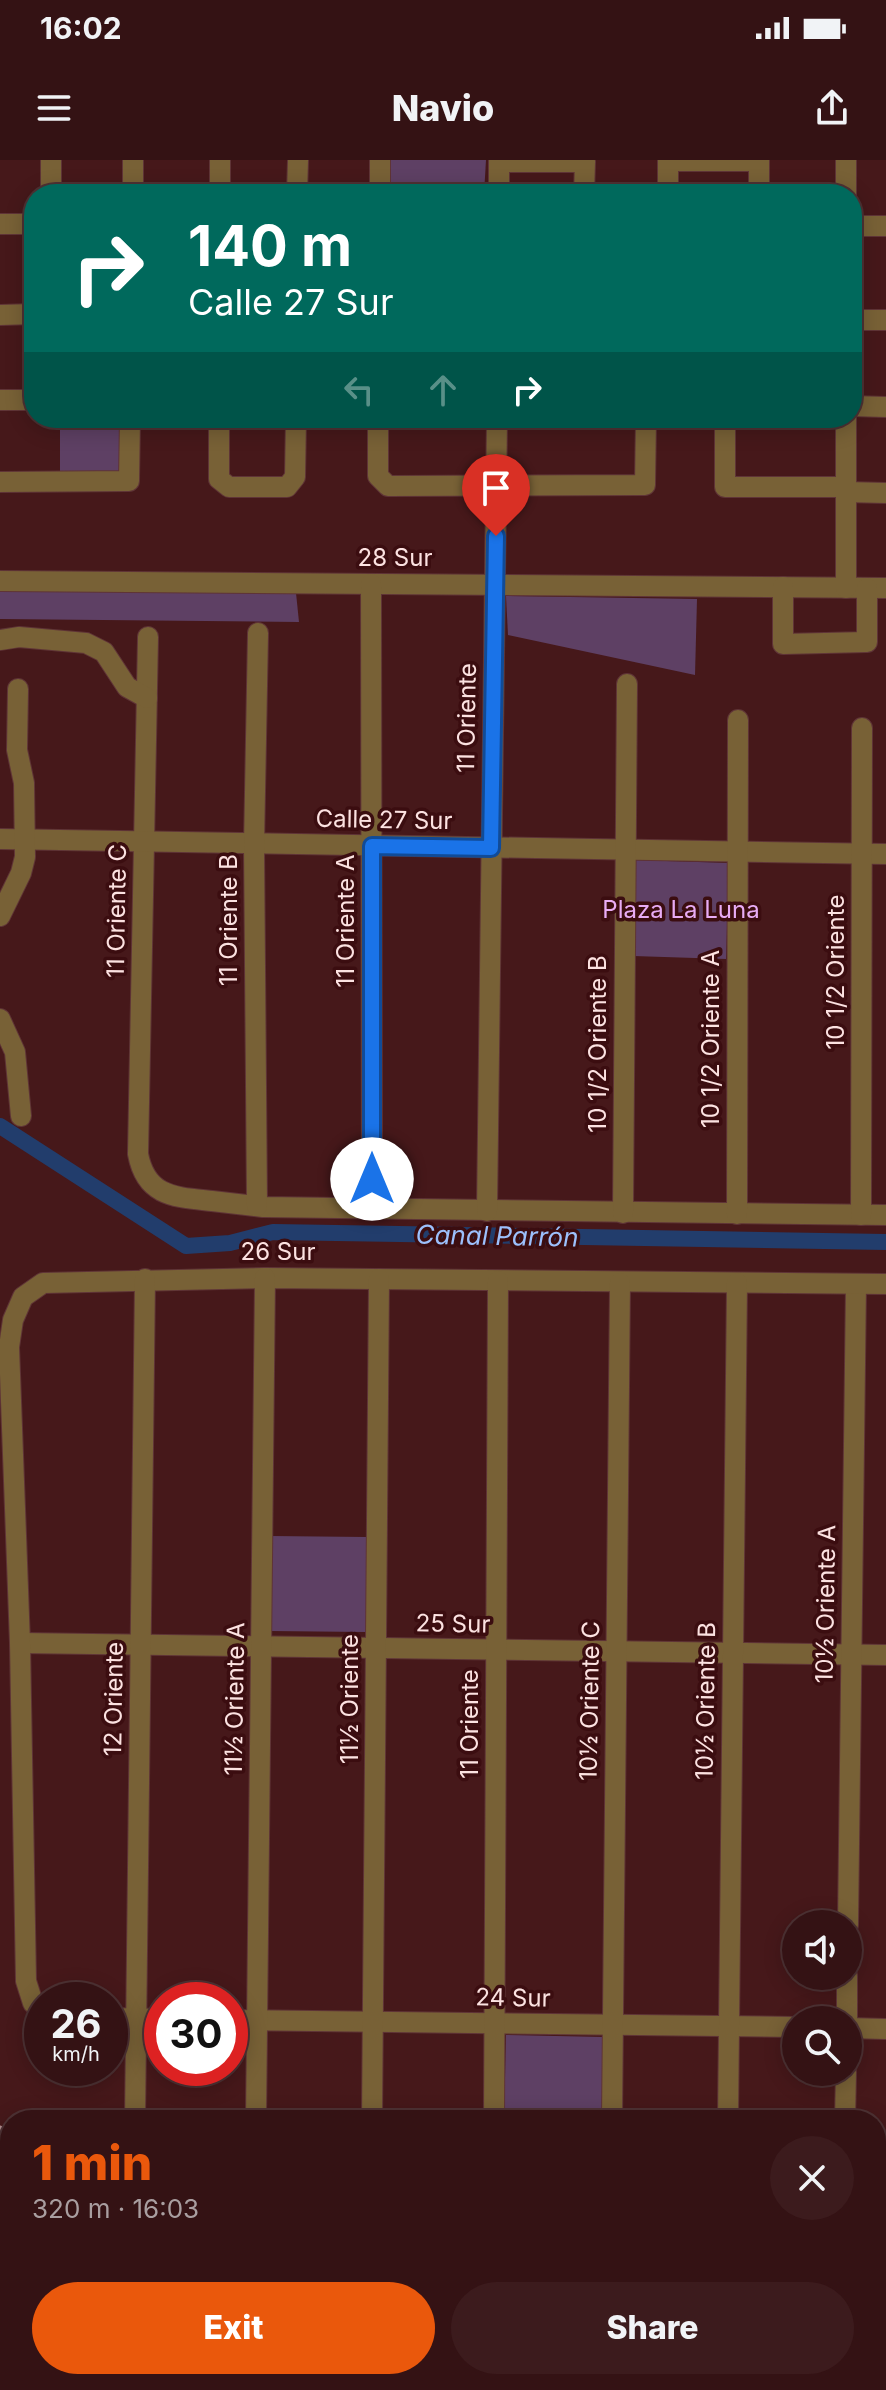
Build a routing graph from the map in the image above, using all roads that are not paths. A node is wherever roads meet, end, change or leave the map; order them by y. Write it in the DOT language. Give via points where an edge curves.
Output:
graph roads {
  1 [pos="51,160"];
  2 [pos="133,160"];
  3 [pos="220,160"];
  4 [pos="298,160"];
  5 [pos="380,160"];
  6 [pos="846,160"];
  7 [pos="499,161"];
  8 [pos="51,184"];
  9 [pos="133,184"];
  10 [pos="220,184"];
  11 [pos="297,184"];
  12 [pos="380,184"];
  13 [pos="499,184"];
  14 [pos="584,184"];
  15 [pos="668,184"];
  16 [pos="759,184"];
  17 [pos="846,184"];
  18 [pos="0,224"];
  19 [pos="24,224"];
  20 [pos="862,226"];
  21 [pos="886,226"];
  22 [pos="24,314"];
  23 [pos="0,315"];
  24 [pos="862,320"];
  25 [pos="886,320"];
  26 [pos="0,400"];
  27 [pos="24,400"];
  28 [pos="862,406"];
  29 [pos="886,407"];
  30 [pos="130,428"];
  31 [pos="219,428"];
  32 [pos="296,428"];
  33 [pos="378,428"];
  34 [pos="497,428"];
  35 [pos="646,428"];
  36 [pos="725,428"];
  37 [pos="846,428"];
  38 [pos="0,482"];
  39 [pos="496,487"];
  40 [pos="846,489"];
  41 [pos="886,493"];
  42 [pos="0,581"];
  43 [pos="371,584"];
  44 [pos="495,585"];
  45 [pos="783,587"];
  46 [pos="866,588"];
  47 [pos="258,633"];
  48 [pos="148,637"];
  49 [pos="0,640"];
  50 [pos="627,684"];
  51 [pos="18,689"];
  52 [pos="147,698"];
  53 [pos="738,720"];
  54 [pos="862,728"];
  55 [pos="0,839"];
  56 [pos="26,839"];
  57 [pos="145,843"];
  58 [pos="254,845"];
  59 [pos="372,846"];
  60 [pos="491,848"];
  61 [pos="626,851"];
  62 [pos="738,853"];
  63 [pos="862,854"];
  64 [pos="886,854"];
  65 [pos="0,916"];
  66 [pos="0,1019"];
  67 [pos="21,1116"];
  68 [pos="152,1183"];
  69 [pos="257,1206"];
  70 [pos="372,1209"];
  71 [pos="487,1211"];
  72 [pos="623,1213"];
  73 [pos="737,1214"];
  74 [pos="861,1215"];
  75 [pos="886,1215"];
  76 [pos="265,1278"];
  77 [pos="145,1279"];
  78 [pos="379,1279"];
  79 [pos="498,1281"];
  80 [pos="620,1283"];
  81 [pos="737,1283"];
  82 [pos="856,1284"];
  83 [pos="886,1284"];
  84 [pos="20,1643"];
  85 [pos="140,1646"];
  86 [pos="261,1647"];
  87 [pos="376,1649"];
  88 [pos="496,1650"];
  89 [pos="617,1651"];
  90 [pos="733,1653"];
  91 [pos="852,1654"];
  92 [pos="886,1655"];
  93 [pos="848,1910"];
  94 [pos="26,1982"];
  95 [pos="128,2019"];
  96 [pos="136,2019"];
  97 [pos="144,2019"];
  98 [pos="248,2021"];
  99 [pos="257,2021"];
  100 [pos="373,2022"];
  101 [pos="494,2023"];
  102 [pos="613,2025"];
  103 [pos="729,2027"];
  104 [pos="782,2027"];
  105 [pos="862,2028"];
  106 [pos="886,2029"];
  107 [pos="846,2086"];
  108 [pos="135,2110"];
  109 [pos="256,2110"];
  110 [pos="372,2110"];
  111 [pos="494,2110"];
  112 [pos="612,2110"];
  113 [pos="728,2110"];
  114 [pos="845,2110"];
  1 -- 8 [label="street"];
  2 -- 9 [label="street"];
  3 -- 10 [label="street"];
  4 -- 11 [label="street"];
  5 -- 12 [label="street"];
  6 -- 17 [label="street"];
  7 -- 13 [label="street"];
  7 -- 14 [label="street" via="585,162"];
  15 -- 16 [label="street" via="668,161 759,161"];
  18 -- 19 [label="street"];
  20 -- 21 [label="street"];
  22 -- 23 [label="street"];
  24 -- 25 [label="street"];
  26 -- 27 [label="street"];
  28 -- 29 [label="street"];
  30 -- 38 [label="street" via="129,481"];
  31 -- 32 [label="street" via="219,479 229,487 287,487 295,477"];
  33 -- 39 [label="street" via="378,476 388,486"];
  34 -- 39 [label="street, 11 Oriente"];
  35 -- 39 [label="street" via="645,485"];
  36 -- 40 [label="street" via="725,487"];
  37 -- 40 [label="street"];
  39 -- 44 [label="street, 11 Oriente"];
  40 -- 41 [label="street"];
  40 -- 46 [label="street"];
  42 -- 43 [label="street, 28 Sur"];
  43 -- 44 [label="street, 28 Sur"];
  43 -- 59 [label="street, 11 Oriente A"];
  44 -- 45 [label="street, 28 Sur"];
  44 -- 60 [label="street, 11 Oriente"];
  45 -- 46 [label="street, 28 Sur"];
  45 -- 46 [label="street" via="783,644 867,642"];
  47 -- 58 [label="street, 11 Oriente B"];
  48 -- 52 [label="street, 11 Oriente C"];
  49 -- 52 [label="street" via="86,643 104,652 127,687"];
  50 -- 61 [label="street, 10 1/2 Oriente B"];
  51 -- 56 [label="street" via="17,750"];
  52 -- 57 [label="street, 11 Oriente C"];
  53 -- 62 [label="street, 10 1/2 Oriente A"];
  54 -- 63 [label="street, 10 1/2 Oriente"];
  55 -- 56 [label="street, Calle 27 Sur"];
  56 -- 57 [label="street, Calle 27 Sur"];
  56 -- 65 [label="street" via="21,873"];
  57 -- 58 [label="street, Calle 27 Sur"];
  57 -- 68 [label="street, 11 Oriente C" via="138,1154"];
  58 -- 59 [label="street, Calle 27 Sur"];
  58 -- 69 [label="street, 11 Oriente B"];
  59 -- 60 [label="street, Calle 27 Sur"];
  59 -- 70 [label="street, 11 Oriente A"];
  60 -- 61 [label="street, Calle 27 Sur"];
  60 -- 71 [label="street, 11 Oriente"];
  61 -- 62 [label="street, Calle 27 Sur"];
  61 -- 72 [label="street, 10 1/2 Oriente B"];
  62 -- 63 [label="street, Calle 27 Sur"];
  62 -- 73 [label="street, 10 1/2 Oriente A"];
  63 -- 64 [label="street, Calle 27 Sur"];
  63 -- 74 [label="street, 10 1/2 Oriente"];
  66 -- 67 [label="street" via="15,1052"];
  68 -- 69 [label="street, 26 Sur" via="174,1197"];
  69 -- 70 [label="street, 26 Sur"];
  70 -- 71 [label="street, 26 Sur"];
  71 -- 72 [label="street, 26 Sur"];
  72 -- 73 [label="street, 26 Sur"];
  73 -- 74 [label="street, 26 Sur"];
  74 -- 75 [label="street, 26 Sur"];
  76 -- 77 [label="street, 26 Sur"];
  76 -- 78 [label="street, 26 Sur"];
  76 -- 86 [label="street, 11½ Oriente A"];
  77 -- 84 [label="street, 26 Sur" via="43,1283 23,1297 13,1320 9,1347"];
  77 -- 85 [label="street, 12 Oriente"];
  78 -- 79 [label="street, 26 Sur"];
  78 -- 87 [label="street, 11½ Oriente"];
  79 -- 80 [label="street, 26 Sur"];
  79 -- 88 [label="street, 11 Oriente"];
  80 -- 81 [label="street, 26 Sur"];
  80 -- 89 [label="street, 10½ Oriente C"];
  81 -- 82 [label="street, 26 Sur"];
  81 -- 90 [label="street, 10½ Oriente B"];
  82 -- 83 [label="street, 26 Sur"];
  82 -- 91 [label="street, 10½ Oriente A"];
  84 -- 85 [label="street, 25 Sur"];
  84 -- 94 [label="street"];
  85 -- 86 [label="street, 25 Sur"];
  85 -- 96 [label="street, 12 Oriente"];
  86 -- 87 [label="street, 25 Sur"];
  86 -- 99 [label="street, 11½ Oriente A"];
  87 -- 88 [label="street, 25 Sur"];
  87 -- 100 [label="street, 11½ Oriente"];
  88 -- 89 [label="street, 25 Sur"];
  88 -- 101 [label="street, 11 Oriente"];
  89 -- 90 [label="street, 25 Sur"];
  89 -- 102 [label="street, 10½ Oriente C"];
  90 -- 91 [label="street, 25 Sur"];
  90 -- 103 [label="street, 10½ Oriente B"];
  91 -- 92 [label="street, 25 Sur"];
  91 -- 93 [label="street, 10½ Oriente A"];
  95 -- 96 [label="street"];
  96 -- 97 [label="street"];
  96 -- 108 [label="street, 12 Oriente"];
  98 -- 99 [label="street, 24 Sur"];
  99 -- 100 [label="street, 24 Sur"];
  99 -- 109 [label="street, 11½ Oriente A"];
  100 -- 101 [label="street, 24 Sur"];
  100 -- 110 [label="street, 11½ Oriente"];
  101 -- 102 [label="street, 24 Sur"];
  101 -- 111 [label="street, 11 Oriente"];
  102 -- 103 [label="street, 24 Sur"];
  102 -- 112 [label="street, 10½ Oriente C"];
  103 -- 104 [label="street, 24 Sur"];
  103 -- 113 [label="street, 10½ Oriente B"];
  105 -- 106 [label="street"];
  107 -- 114 [label="street"];
}
